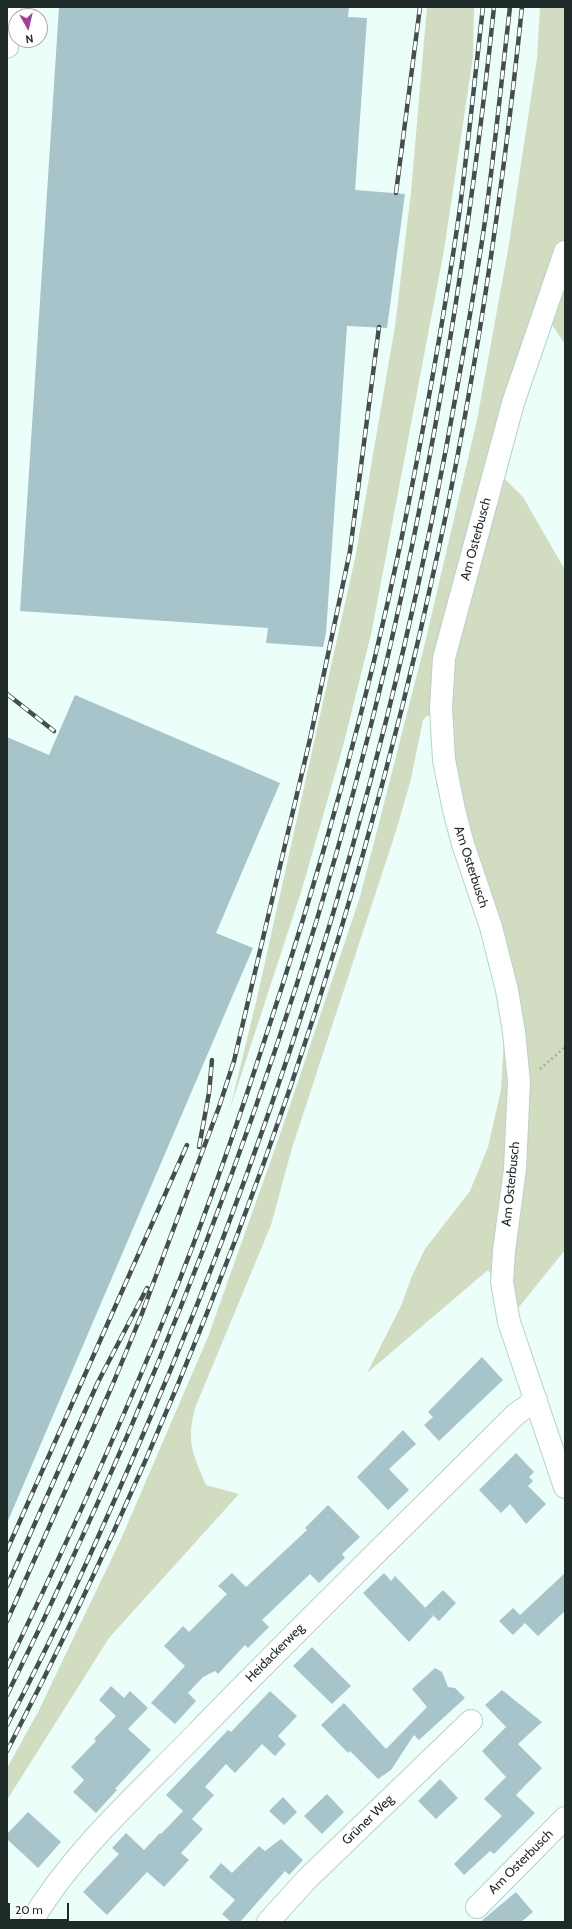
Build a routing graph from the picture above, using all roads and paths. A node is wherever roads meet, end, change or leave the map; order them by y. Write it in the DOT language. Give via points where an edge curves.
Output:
graph roads {
  1 [pos="10,7"];
  2 [pos="7,47"];
  3 [pos="565,252"];
  4 [pos="565,1047"];
  5 [pos="519,1082"];
  6 [pos="536,1400"];
  7 [pos="565,1487"];
  8 [pos="471,1721"];
  9 [pos="565,1818"];
  10 [pos="477,1907"];
  11 [pos="31,1922"];
  12 [pos="268,1922"];
  1 -- 2 [label="street"];
  3 -- 5 [label="street, Am Osterbusch" via="509,418 444,658 441,708 444,760 454,810 507,990"];
  4 -- 5 [label="path" via="537,1072"];
  5 -- 6 [label="street, Am Osterbusch" via="515,1169 502,1282 509,1322"];
  6 -- 7 [label="street, Am Osterbusch"];
  6 -- 11 [label="street, Heidackerweg" via="516,1414 77,1856"];
  8 -- 12 [label="street, Grüner Weg" via="307,1879"];
  9 -- 10 [label="street, Am Osterbusch"];
}
